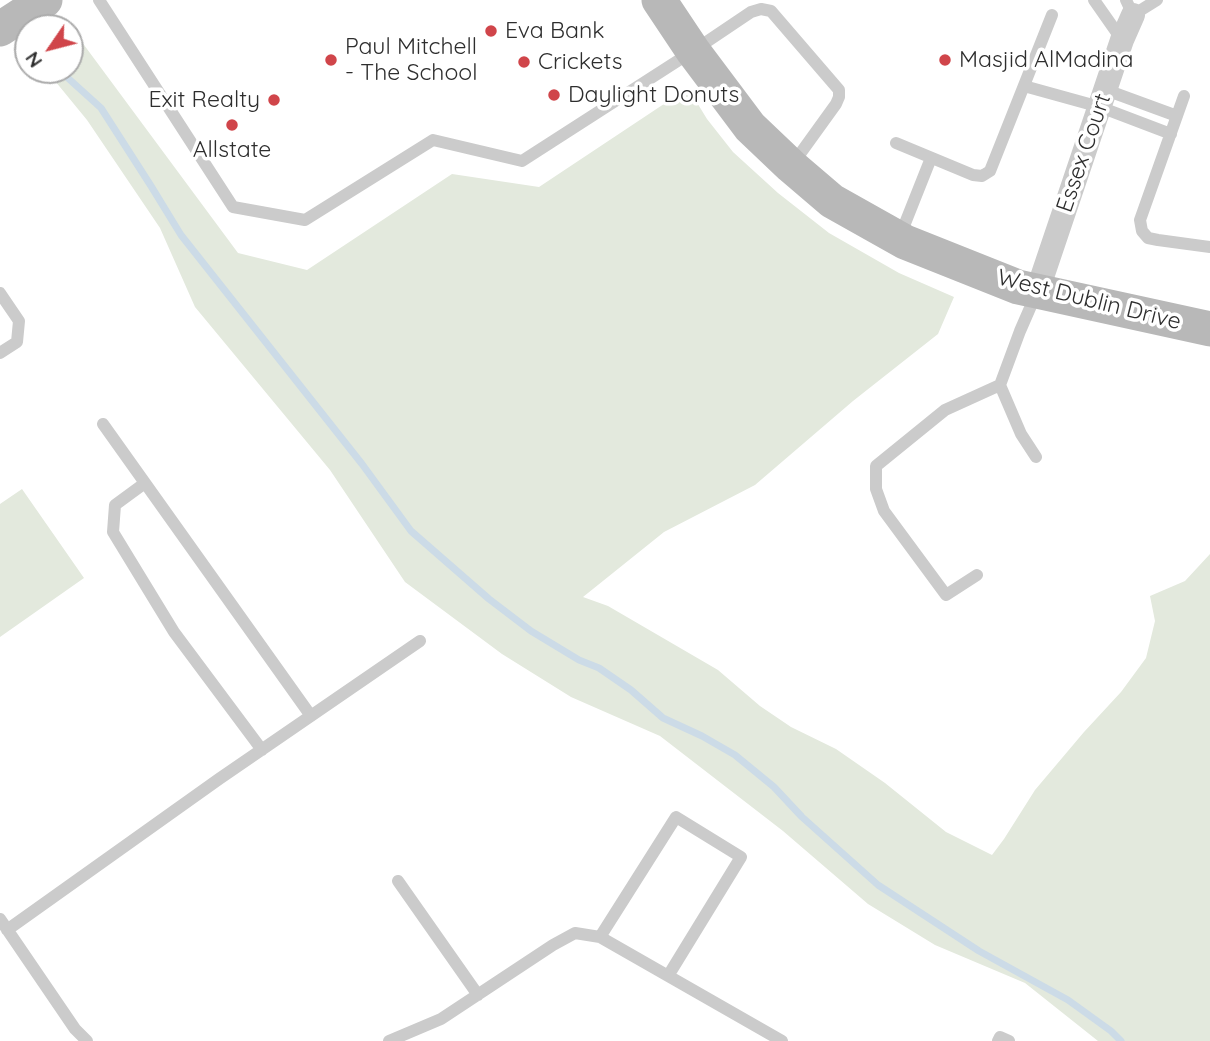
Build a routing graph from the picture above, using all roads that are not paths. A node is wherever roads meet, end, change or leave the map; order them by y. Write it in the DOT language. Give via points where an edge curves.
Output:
graph roads {
  1 [pos="45,0"];
  2 [pos="99,0"];
  3 [pos="659,0"];
  4 [pos="1094,0"];
  5 [pos="1157,0"];
  6 [pos="1130,8"];
  7 [pos="1052,15"];
  8 [pos="0,29"];
  9 [pos="1122,40"];
  10 [pos="693,51"];
  11 [pos="1024,86"];
  12 [pos="1184,96"];
  13 [pos="1103,98"];
  14 [pos="1177,116"];
  15 [pos="1171,134"];
  16 [pos="896,143"];
  17 [pos="931,158"];
  18 [pos="791,166"];
  19 [pos="899,239"];
  20 [pos="1210,247"];
  21 [pos="1037,292"];
  22 [pos="0,293"];
  23 [pos="1207,324"];
  24 [pos="0,353"];
  25 [pos="1000,385"];
  26 [pos="103,424"];
  27 [pos="1036,457"];
  28 [pos="145,483"];
  29 [pos="977,576"];
  30 [pos="420,641"];
  31 [pos="311,716"];
  32 [pos="262,750"];
  33 [pos="398,881"];
  34 [pos="4,924"];
  35 [pos="600,937"];
  36 [pos="668,976"];
  37 [pos="478,995"];
  38 [pos="87,1041"];
  39 [pos="389,1041"];
  40 [pos="782,1041"];
  41 [pos="998,1041"];
  42 [pos="1009,1041"];
  1 -- 8 [label="street"];
  2 -- 10 [label="lane" via="233,207 305,220 433,141 522,161"];
  3 -- 10 [label="street, West Dublin Drive"];
  4 -- 9 [label="lane"];
  5 -- 6 [label="lane"];
  6 -- 9 [label="street, Essex Court"];
  7 -- 11 [label="lane"];
  9 -- 13 [label="street, Essex Court"];
  10 -- 18 [label="street, West Dublin Drive" via="750,127"];
  10 -- 18 [label="lane" via="751,12 771,10 839,90 836,104"];
  11 -- 13 [label="lane"];
  11 -- 17 [label="lane" via="989,171 973,175"];
  12 -- 14 [label="lane"];
  13 -- 14 [label="lane"];
  13 -- 15 [label="lane"];
  13 -- 21 [label="street, Essex Court"];
  14 -- 15 [label="lane"];
  15 -- 20 [label="lane" via="1140,220 1142,231 1158,240"];
  16 -- 17 [label="lane"];
  17 -- 19 [label="lane"];
  18 -- 19 [label="street, West Dublin Drive" via="832,201"];
  19 -- 21 [label="street, West Dublin Drive"];
  21 -- 23 [label="street, West Dublin Drive"];
  21 -- 25 [label="lane"];
  22 -- 24 [label="lane" via="19,321 17,342"];
  25 -- 27 [label="lane"];
  25 -- 29 [label="lane" via="945,410 876,466 876,489 884,511 946,595"];
  26 -- 28 [label="lane"];
  28 -- 31 [label="lane"];
  28 -- 32 [label="lane" via="115,505 113,532 174,632"];
  30 -- 31 [label="lane"];
  31 -- 32 [label="lane"];
  32 -- 34 [label="lane"];
  33 -- 37 [label="lane"];
  34 -- 38 [label="lane"];
  35 -- 36 [label="lane"];
  35 -- 36 [label="lane" via="676,817 741,857"];
  35 -- 37 [label="lane" via="575,933"];
  36 -- 40 [label="lane"];
  37 -- 39 [label="lane" via="441,1019"];
  41 -- 42 [label="lane" via="1000,1037"];
}
